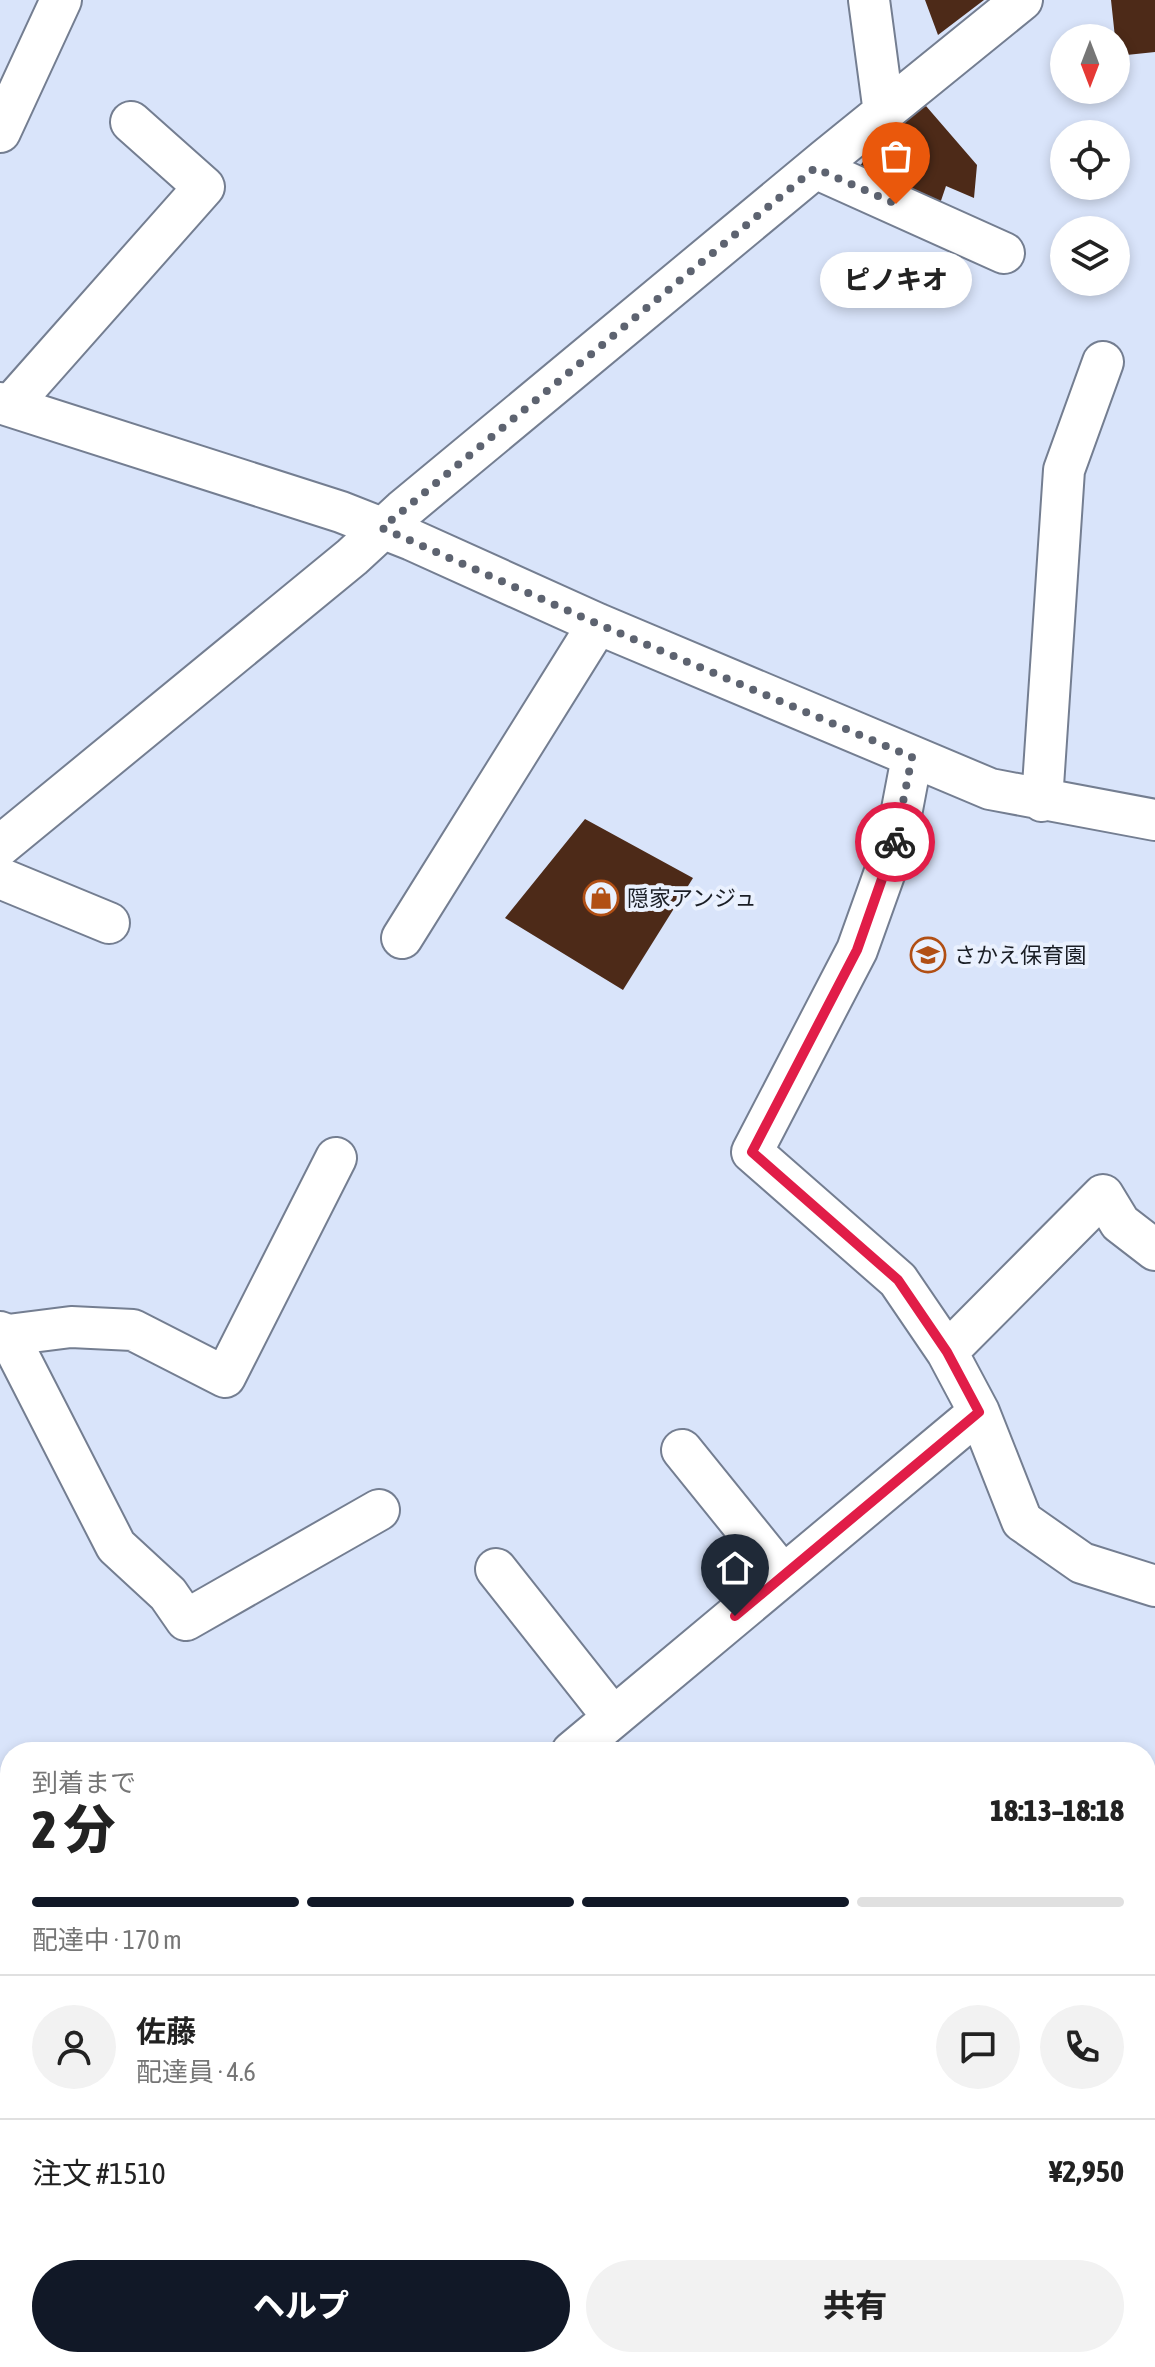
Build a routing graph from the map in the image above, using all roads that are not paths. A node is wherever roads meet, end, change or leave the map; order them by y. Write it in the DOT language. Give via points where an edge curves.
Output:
graph roads {
  1 [pos="61,0"];
  2 [pos="869,0"];
  3 [pos="1022,0"];
  4 [pos="884,113"];
  5 [pos="131,122"];
  6 [pos="0,132"];
  7 [pos="815,168"];
  8 [pos="1004,253"];
  9 [pos="1103,362"];
  10 [pos="5,405"];
  11 [pos="382,528"];
  12 [pos="598,624"];
  13 [pos="912,757"];
  14 [pos="1042,801"];
  15 [pos="1155,820"];
  16 [pos="0,846"];
  17 [pos="0,878"];
  18 [pos="109,923"];
  19 [pos="402,938"];
  20 [pos="336,1158"];
  21 [pos="1155,1250"];
  22 [pos="4,1333"];
  23 [pos="947,1352"];
  24 [pos="979,1412"];
  25 [pos="682,1450"];
  26 [pos="379,1510"];
  27 [pos="496,1569"];
  28 [pos="783,1575"];
  29 [pos="1155,1586"];
  30 [pos="613,1717"];
  31 [pos="584,1742"];
  1 -- 6 [label="street"];
  2 -- 4 [label="street"];
  3 -- 4 [label="street"];
  4 -- 7 [label="street"];
  5 -- 10 [label="street" via="204,187"];
  7 -- 8 [label="street"];
  7 -- 11 [label="street"];
  9 -- 14 [label="street" via="1064,470"];
  10 -- 11 [label="street"];
  11 -- 12 [label="street"];
  11 -- 16 [label="street"];
  12 -- 13 [label="street"];
  12 -- 19 [label="street"];
  13 -- 14 [label="street" via="990,789"];
  13 -- 23 [label="street" via="896,841 857,950 752,1152 898,1280"];
  14 -- 15 [label="street"];
  17 -- 18 [label="street"];
  20 -- 22 [label="street" via="225,1377 133,1330 71,1327"];
  21 -- 23 [label="street" via="1120,1223 1103,1195"];
  22 -- 26 [label="street" via="116,1546 168,1594 186,1620"];
  23 -- 24 [label="street"];
  24 -- 28 [label="street"];
  24 -- 29 [label="street" via="1022,1521 1082,1563"];
  25 -- 28 [label="street"];
  27 -- 30 [label="street"];
  28 -- 30 [label="street"];
  30 -- 31 [label="street"];
}
